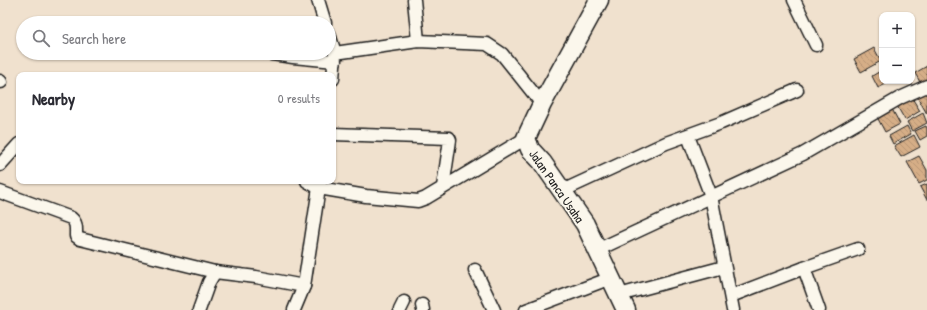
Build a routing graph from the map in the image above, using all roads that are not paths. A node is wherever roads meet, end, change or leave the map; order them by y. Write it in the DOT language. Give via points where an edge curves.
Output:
graph roads {
  1 [pos="318,0"];
  2 [pos="414,0"];
  3 [pos="599,0"];
  4 [pos="794,0"];
  5 [pos="323,16"];
  6 [pos="418,41"];
  7 [pos="816,45"];
  8 [pos="336,57"];
  9 [pos="335,60"];
  10 [pos="334,72"];
  11 [pos="927,86"];
  12 [pos="797,90"];
  13 [pos="542,104"];
  14 [pos="336,134"];
  15 [pos="688,136"];
  16 [pos="526,138"];
  17 [pos="16,147"];
  18 [pos="0,165"];
  19 [pos="320,184"];
  20 [pos="444,187"];
  21 [pos="562,191"];
  22 [pos="0,192"];
  23 [pos="711,196"];
  24 [pos="858,249"];
  25 [pos="597,250"];
  26 [pos="724,267"];
  27 [pos="804,268"];
  28 [pos="475,270"];
  29 [pos="215,272"];
  30 [pos="611,278"];
  31 [pos="304,286"];
  32 [pos="731,296"];
  33 [pos="623,303"];
  34 [pos="200,310"];
  35 [pos="294,310"];
  36 [pos="494,310"];
  37 [pos="526,310"];
  38 [pos="733,310"];
  39 [pos="819,310"];
  1 -- 5 [label="street"];
  2 -- 6 [label="street"];
  3 -- 13 [label="street, Jalan Panca Usaha"];
  4 -- 7 [label="street"];
  6 -- 8 [label="street"];
  6 -- 13 [label="street" via="487,44 502,54"];
  9 -- 10 [label="street"];
  11 -- 23 [label="street" via="895,101 803,154"];
  12 -- 15 [label="street"];
  13 -- 16 [label="street, Jalan Panca Usaha"];
  14 -- 20 [label="street" via="449,138"];
  15 -- 21 [label="street" via="666,143"];
  15 -- 23 [label="street"];
  16 -- 20 [label="street"];
  16 -- 21 [label="street, Jalan Panca Usaha" via="530,149"];
  17 -- 18 [label="street"];
  19 -- 20 [label="street" via="366,196 418,201"];
  19 -- 31 [label="street"];
  21 -- 25 [label="street, Jalan Panca Usaha" via="585,224"];
  22 -- 29 [label="street" via="71,218 76,226 76,236 80,239"];
  23 -- 25 [label="street"];
  23 -- 26 [label="street"];
  24 -- 27 [label="street"];
  25 -- 30 [label="street, Jalan Panca Usaha"];
  26 -- 32 [label="street"];
  26 -- 33 [label="street"];
  27 -- 32 [label="street"];
  27 -- 39 [label="street"];
  28 -- 36 [label="street"];
  29 -- 31 [label="street"];
  29 -- 34 [label="street"];
  30 -- 33 [label="street, Jalan Panca Usaha"];
  30 -- 37 [label="street"];
  31 -- 35 [label="street"];
  32 -- 38 [label="street"];
}
